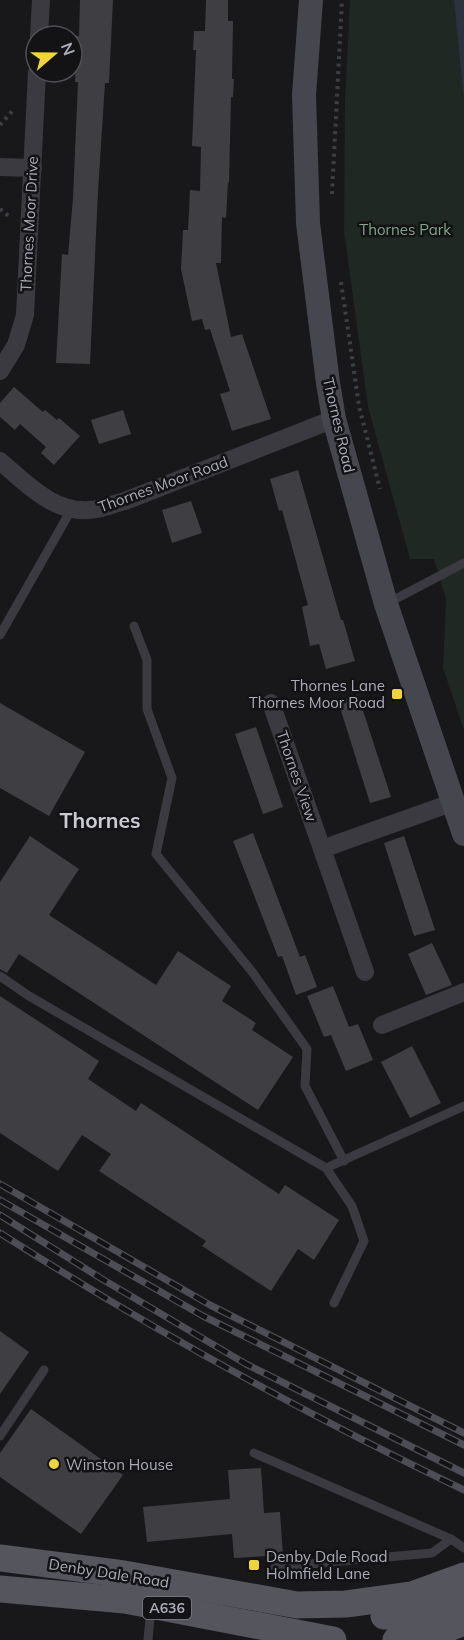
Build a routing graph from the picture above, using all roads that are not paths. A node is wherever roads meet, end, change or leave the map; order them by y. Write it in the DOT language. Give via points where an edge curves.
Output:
graph roads {
  1 [pos="41,0"];
  2 [pos="311,0"];
  3 [pos="40,24"];
  4 [pos="36,84"];
  5 [pos="0,167"];
  6 [pos="33,168"];
  7 [pos="0,371"];
  8 [pos="334,418"];
  9 [pos="0,461"];
  10 [pos="71,510"];
  11 [pos="464,563"];
  12 [pos="386,604"];
  13 [pos="134,626"];
  14 [pos="0,635"];
  15 [pos="271,703"];
  16 [pos="454,802"];
  17 [pos="464,834"];
  18 [pos="322,849"];
  19 [pos="365,972"];
  20 [pos="0,976"];
  21 [pos="464,992"];
  22 [pos="382,1025"];
  23 [pos="464,1106"];
  24 [pos="344,1161"];
  25 [pos="326,1168"];
  26 [pos="334,1303"];
  27 [pos="44,1370"];
  28 [pos="0,1436"];
  29 [pos="254,1453"];
  30 [pos="451,1539"];
  31 [pos="464,1548"];
  32 [pos="0,1558"];
  33 [pos="275,1567"];
  34 [pos="464,1576"];
  35 [pos="0,1589"];
  36 [pos="464,1600"];
  37 [pos="151,1605"];
  38 [pos="321,1606"];
  39 [pos="464,1622"];
  40 [pos="148,1640"];
  41 [pos="333,1640"];
  42 [pos="396,1640"];
  1 -- 3 [label="street"];
  2 -- 8 [label="main road, Thornes Road" via="304,95 308,223 322,351"];
  4 -- 6 [label="street, Thornes Moor Drive"];
  5 -- 6 [label="street"];
  6 -- 7 [label="street, Thornes Moor Drive" via="25,315 16,345"];
  8 -- 10 [label="street, Thornes Moor Road" via="125,501 96,509"];
  8 -- 12 [label="main road, Thornes Road"];
  9 -- 10 [label="street, Thornes Moor Road" via="40,495"];
  10 -- 14 [label="lane"];
  11 -- 12 [label="lane"];
  12 -- 16 [label="main road, Thornes Road"];
  13 -- 24 [label="lane" via="147,660 147,709 172,778 156,855 253,973 307,1049 305,1086"];
  15 -- 18 [label="street, Thornes View"];
  16 -- 17 [label="main road, Thornes Road"];
  16 -- 18 [label="street"];
  18 -- 19 [label="street, Thornes View"];
  20 -- 25 [label="lane"];
  21 -- 22 [label="street"];
  23 -- 24 [label="lane"];
  24 -- 25 [label="lane"];
  25 -- 26 [label="lane" via="352,1206 364,1241"];
  27 -- 28 [label="lane"];
  29 -- 30 [label="lane"];
  30 -- 31 [label="lane"];
  30 -- 33 [label="lane" via="432,1553"];
  32 -- 38 [label="main road, Denby Dale Road / A636"];
  34 -- 38 [label="main road, Denby Dale Road / A636" via="412,1595"];
  35 -- 37 [label="main road, Denby Dale Road / A636"];
  36 -- 38 [label="main road, A636" via="398,1616 359,1616"];
  37 -- 40 [label="lane"];
  37 -- 41 [label="main road, Denby Dale Road / A636"];
  39 -- 42 [label="main road" via="429,1636"];
}
